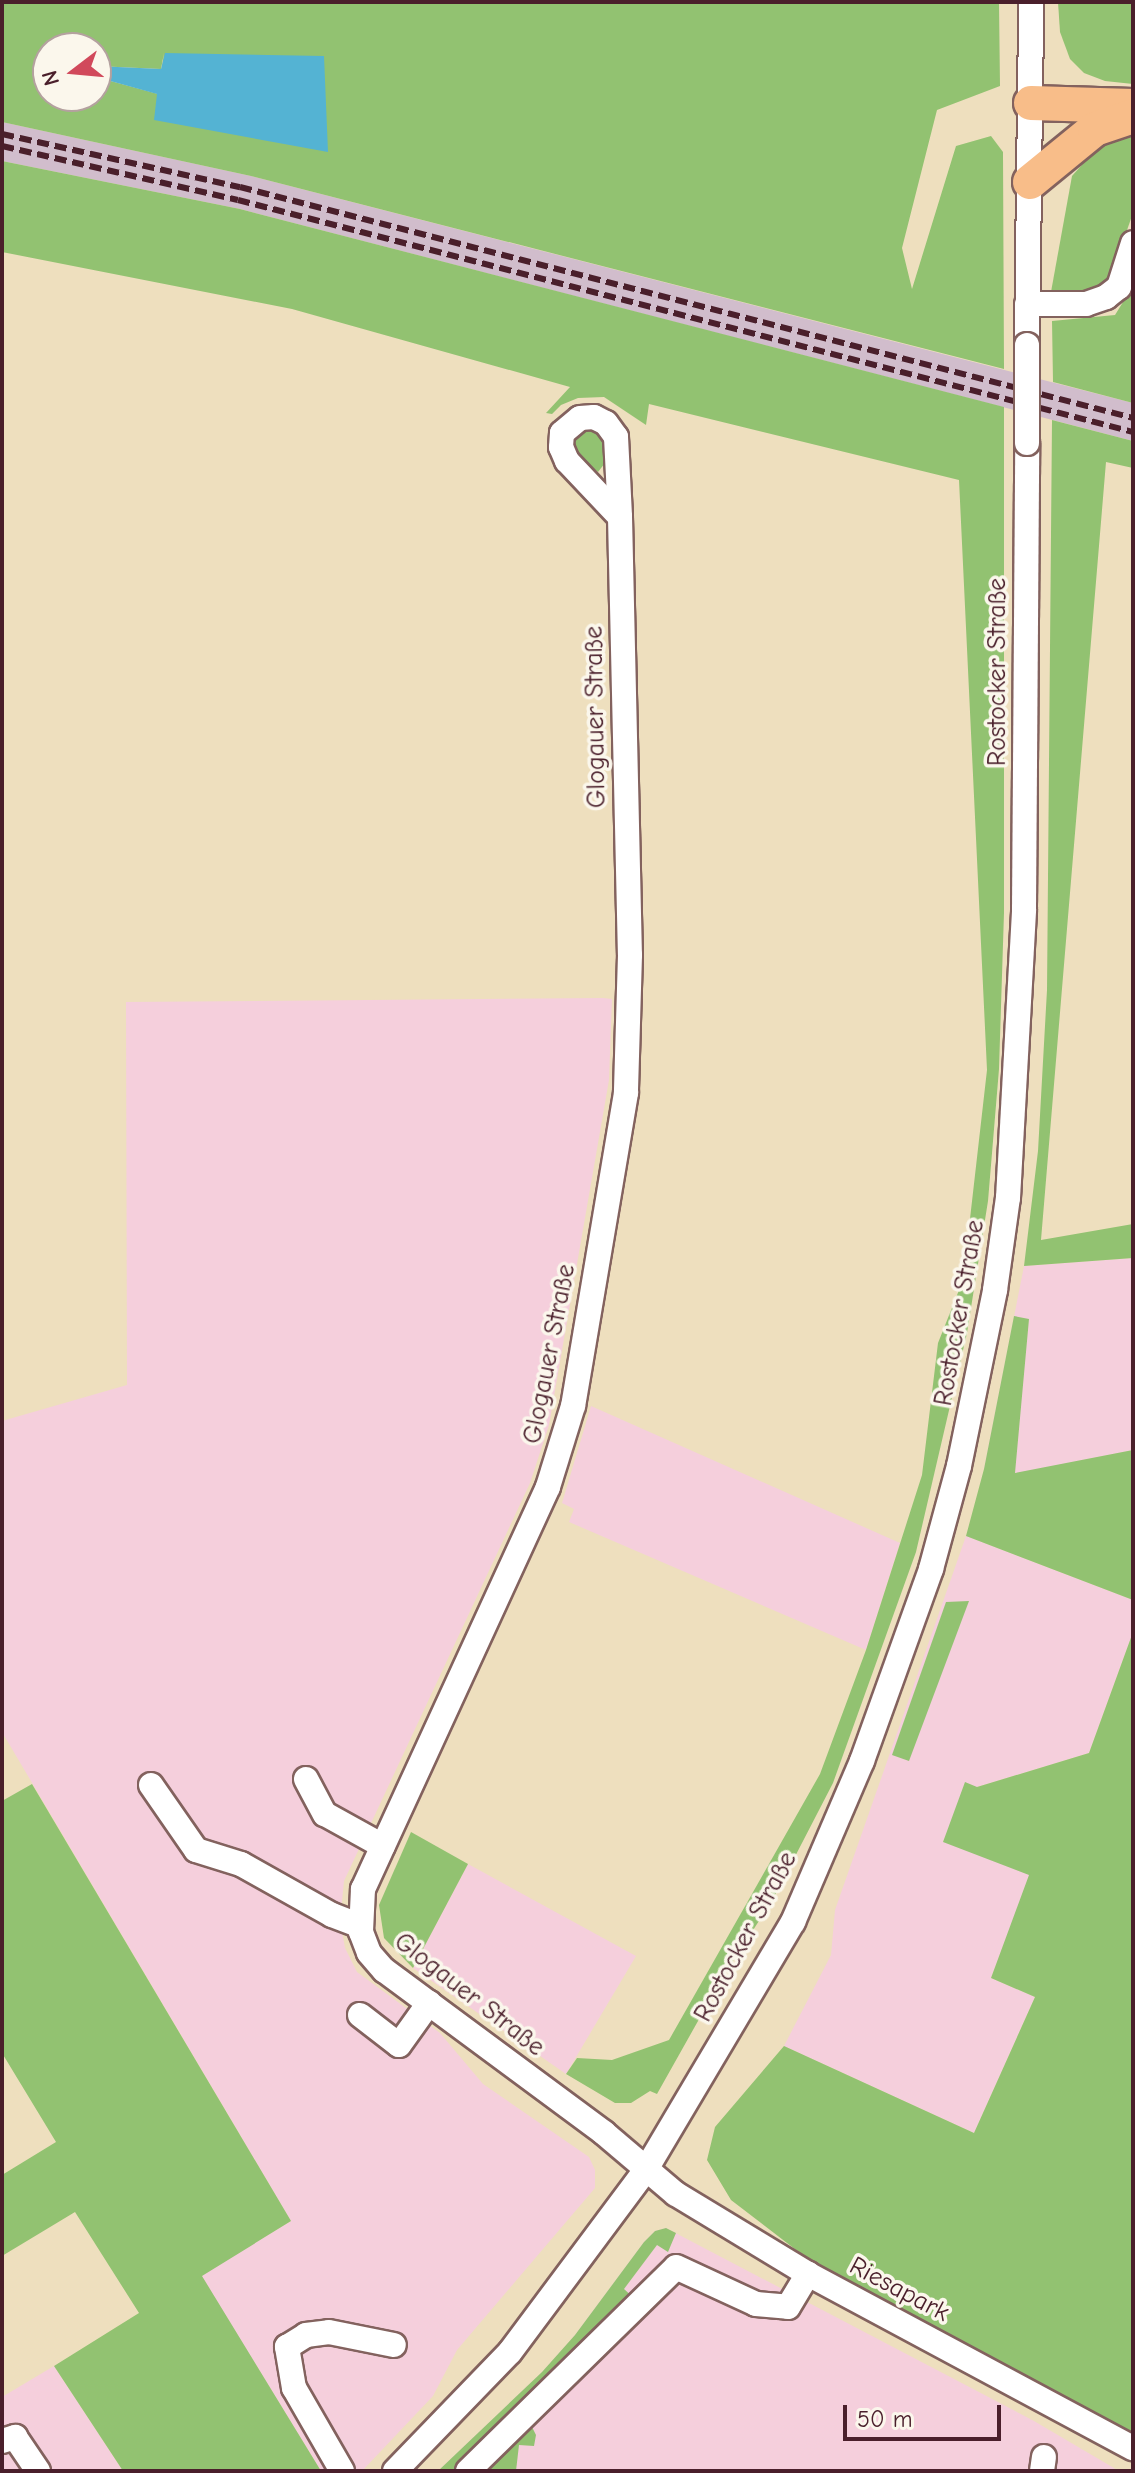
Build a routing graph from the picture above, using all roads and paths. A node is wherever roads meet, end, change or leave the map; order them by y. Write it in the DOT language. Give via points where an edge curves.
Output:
graph roads {
  1 [pos="1031,2"];
  2 [pos="1031,103"];
  3 [pos="1133,106"];
  4 [pos="1133,116"];
  5 [pos="1030,182"];
  6 [pos="1133,243"];
  7 [pos="1027,304"];
  8 [pos="620,517"];
  9 [pos="306,1779"];
  10 [pos="151,1785"];
  11 [pos="383,1846"];
  12 [pos="361,1926"];
  13 [pos="429,2003"];
  14 [pos="360,2015"];
  15 [pos="645,2171"];
  16 [pos="808,2274"];
  17 [pos="394,2345"];
  18 [pos="2,2441"];
  19 [pos="1133,2448"];
  20 [pos="38,2471"];
  21 [pos="342,2471"];
  22 [pos="395,2471"];
  23 [pos="468,2471"];
  1 -- 2 [label="street, Rostocker Straße"];
  2 -- 3 [label="highway"];
  2 -- 5 [label="street, Rostocker Straße"];
  4 -- 5 [label="highway" via="1095,129"];
  5 -- 7 [label="street, Rostocker Straße"];
  6 -- 7 [label="street" via="1119,287 1106,297 1086,304"];
  7 -- 15 [label="street, Rostocker Straße, bridge" via="1024,909 1018,1068 995,1290 959,1466 896,1671 804,1897"];
  8 -- 11 [label="street, Glogauer Straße" via="628,1059 573,1406 548,1487"];
  9 -- 11 [label="street" via="325,1814"];
  10 -- 12 [label="street" via="196,1850 241,1864"];
  11 -- 12 [label="street, Glogauer Straße" via="363,1889"];
  12 -- 13 [label="street, Glogauer Straße" via="369,1953 384,1970"];
  13 -- 14 [label="street" via="399,2045"];
  13 -- 15 [label="street, Glogauer Straße" via="604,2133"];
  15 -- 16 [label="street, Riesapark"];
  15 -- 22 [label="street, Rostocker Straße" via="510,2352"];
  16 -- 19 [label="street, Riesapark"];
  16 -- 23 [label="street" via="788,2307 756,2304 676,2267"];
  17 -- 21 [label="street" via="329,2332 306,2335 287,2347 294,2388"];
  18 -- 20 [label="street" via="15,2437"];
}
